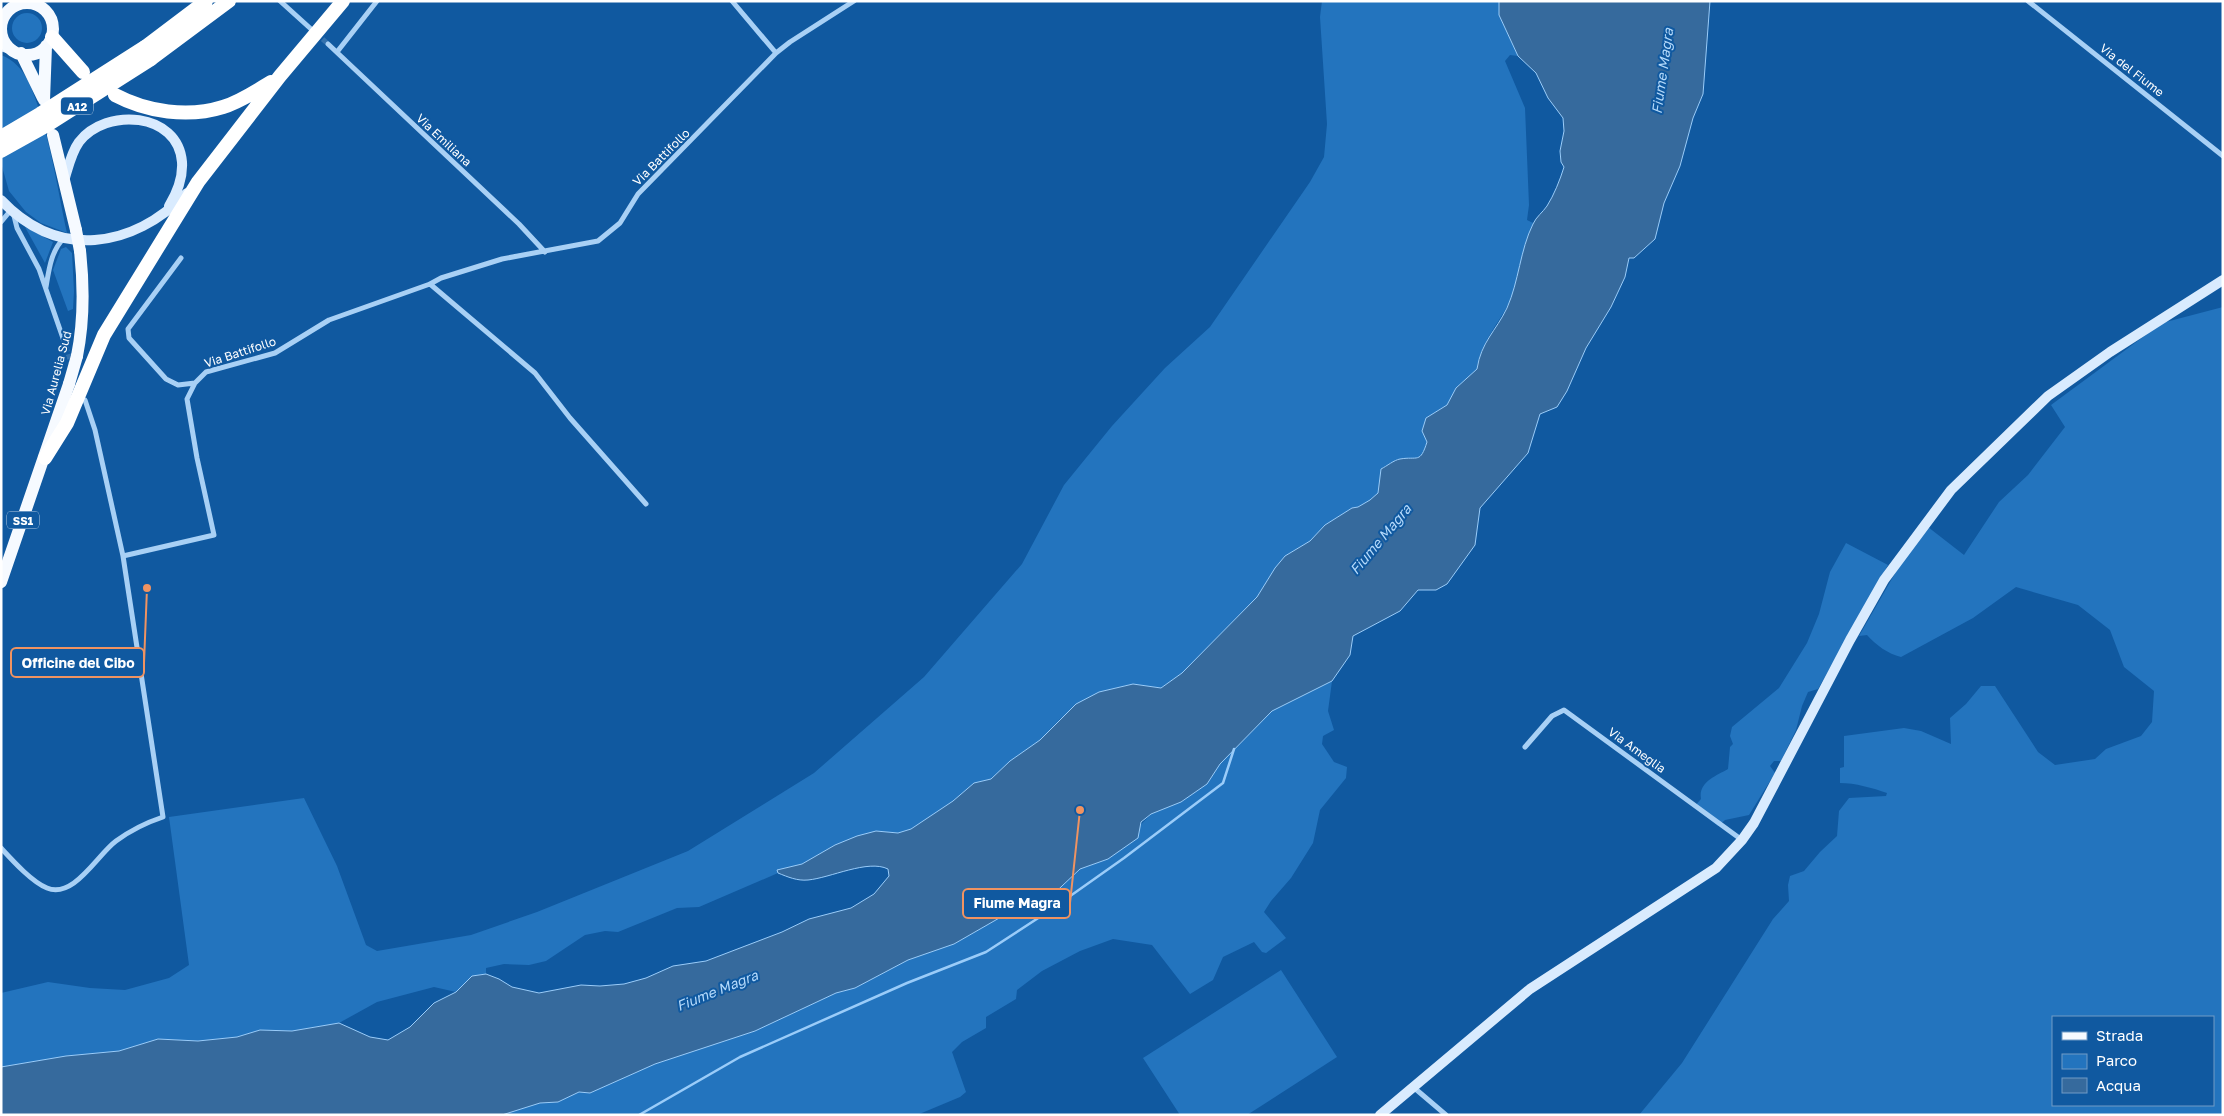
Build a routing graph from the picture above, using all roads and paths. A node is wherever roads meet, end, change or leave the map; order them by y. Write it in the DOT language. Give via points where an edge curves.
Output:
graph roads {
  1 [pos="206,1"];
  2 [pos="229,1"];
  3 [pos="280,1"];
  4 [pos="343,1"];
  5 [pos="377,1"];
  6 [pos="732,1"];
  7 [pos="854,1"];
  8 [pos="2028,1"];
  9 [pos="40,4"];
  10 [pos="7,11"];
  11 [pos="311,29"];
  12 [pos="49,41"];
  13 [pos="328,44"];
  14 [pos="12,50"];
  15 [pos="337,52"];
  16 [pos="148,53"];
  17 [pos="776,53"];
  18 [pos="83,72"];
  19 [pos="280,76"];
  20 [pos="115,95"];
  21 [pos="53,135"];
  22 [pos="1,137"];
  23 [pos="1,151"];
  24 [pos="2223,156"];
  25 [pos="64,182"];
  26 [pos="198,182"];
  27 [pos="1,200"];
  28 [pos="12,211"];
  29 [pos="166,211"];
  30 [pos="1,222"];
  31 [pos="64,238"];
  32 [pos="545,252"];
  33 [pos="181,258"];
  34 [pos="2223,280"];
  35 [pos="430,284"];
  36 [pos="46,288"];
  37 [pos="66,347"];
  38 [pos="195,383"];
  39 [pos="85,400"];
  40 [pos="45,458"];
  41 [pos="646,504"];
  42 [pos="123,556"];
  43 [pos="1,582"];
  44 [pos="1524,747"];
  45 [pos="1742,840"];
  46 [pos="1,848"];
  47 [pos="1412,1086"];
  48 [pos="1380,1115"];
  49 [pos="1446,1115"];
  1 -- 16 [label="highway, A12"];
  2 -- 16 [label="highway, A12"];
  3 -- 11 [label="street"];
  4 -- 19 [label="highway"];
  5 -- 15 [label="street"];
  6 -- 17 [label="street"];
  7 -- 17 [label="street, Via Battifollo"];
  8 -- 24 [label="street, Via del Fiume"];
  9 -- 10 [label="main road" via="25,3"];
  9 -- 12 [label="main road" via="50,17 53,30"];
  10 -- 14 [label="main road" via="2,22 3,37"];
  12 -- 14 [label="main road" via="36,53"];
  12 -- 14 [label="main road" via="44,100"];
  12 -- 18 [label="highway"];
  13 -- 15 [label="street, Via Emiliana"];
  15 -- 32 [label="street, Via Emiliana"];
  16 -- 22 [label="highway, A12, bridge"];
  16 -- 23 [label="highway, A12, bridge" via="44,128"];
  17 -- 32 [label="street, Via Battifollo" via="638,194 620,223 598,240"];
  19 -- 20 [label="highway" via="223,107 199,112 149,109"];
  19 -- 26 [label="highway"];
  21 -- 25 [label="main road, Via Aurelia Sud / SS1"];
  25 -- 29 [label="main road" via="73,151 87,133 112,121 142,120 159,127 179,150 182,162 180,182"];
  25 -- 40 [label="main road, Via Aurelia Sud / SS1, bridge" via="76,230 84,299 81,334 69,384"];
  26 -- 29 [label="main road"];
  26 -- 40 [label="highway" via="104,335 67,423"];
  27 -- 28 [label="main road"];
  28 -- 30 [label="street"];
  28 -- 31 [label="main road" via="33,226"];
  28 -- 36 [label="street"];
  29 -- 31 [label="main road" via="144,226 107,240 92,242"];
  31 -- 36 [label="street" via="57,245 51,261"];
  32 -- 35 [label="street, Via Battifollo" via="502,259"];
  33 -- 38 [label="street, Via Battifollo" via="128,329 130,338 166,379 178,385"];
  34 -- 45 [label="main road" via="2048,396 1951,490 1884,580 1770,794"];
  35 -- 38 [label="street, Via Battifollo" via="329,320 275,354 206,372"];
  35 -- 41 [label="street" via="534,373"];
  36 -- 37 [label="street"];
  38 -- 42 [label="street, Via Battifollo" via="187,399 214,535"];
  39 -- 42 [label="street" via="95,430"];
  40 -- 43 [label="main road, Via Aurelia Sud / SS1"];
  42 -- 46 [label="street" via="163,818 141,824 114,842 67,889 46,888"];
  44 -- 45 [label="street, Via Ameglia" via="1552,716 1564,710"];
  45 -- 47 [label="main road" via="1716,868 1530,989"];
  47 -- 48 [label="main road"];
  47 -- 49 [label="street"];
}
